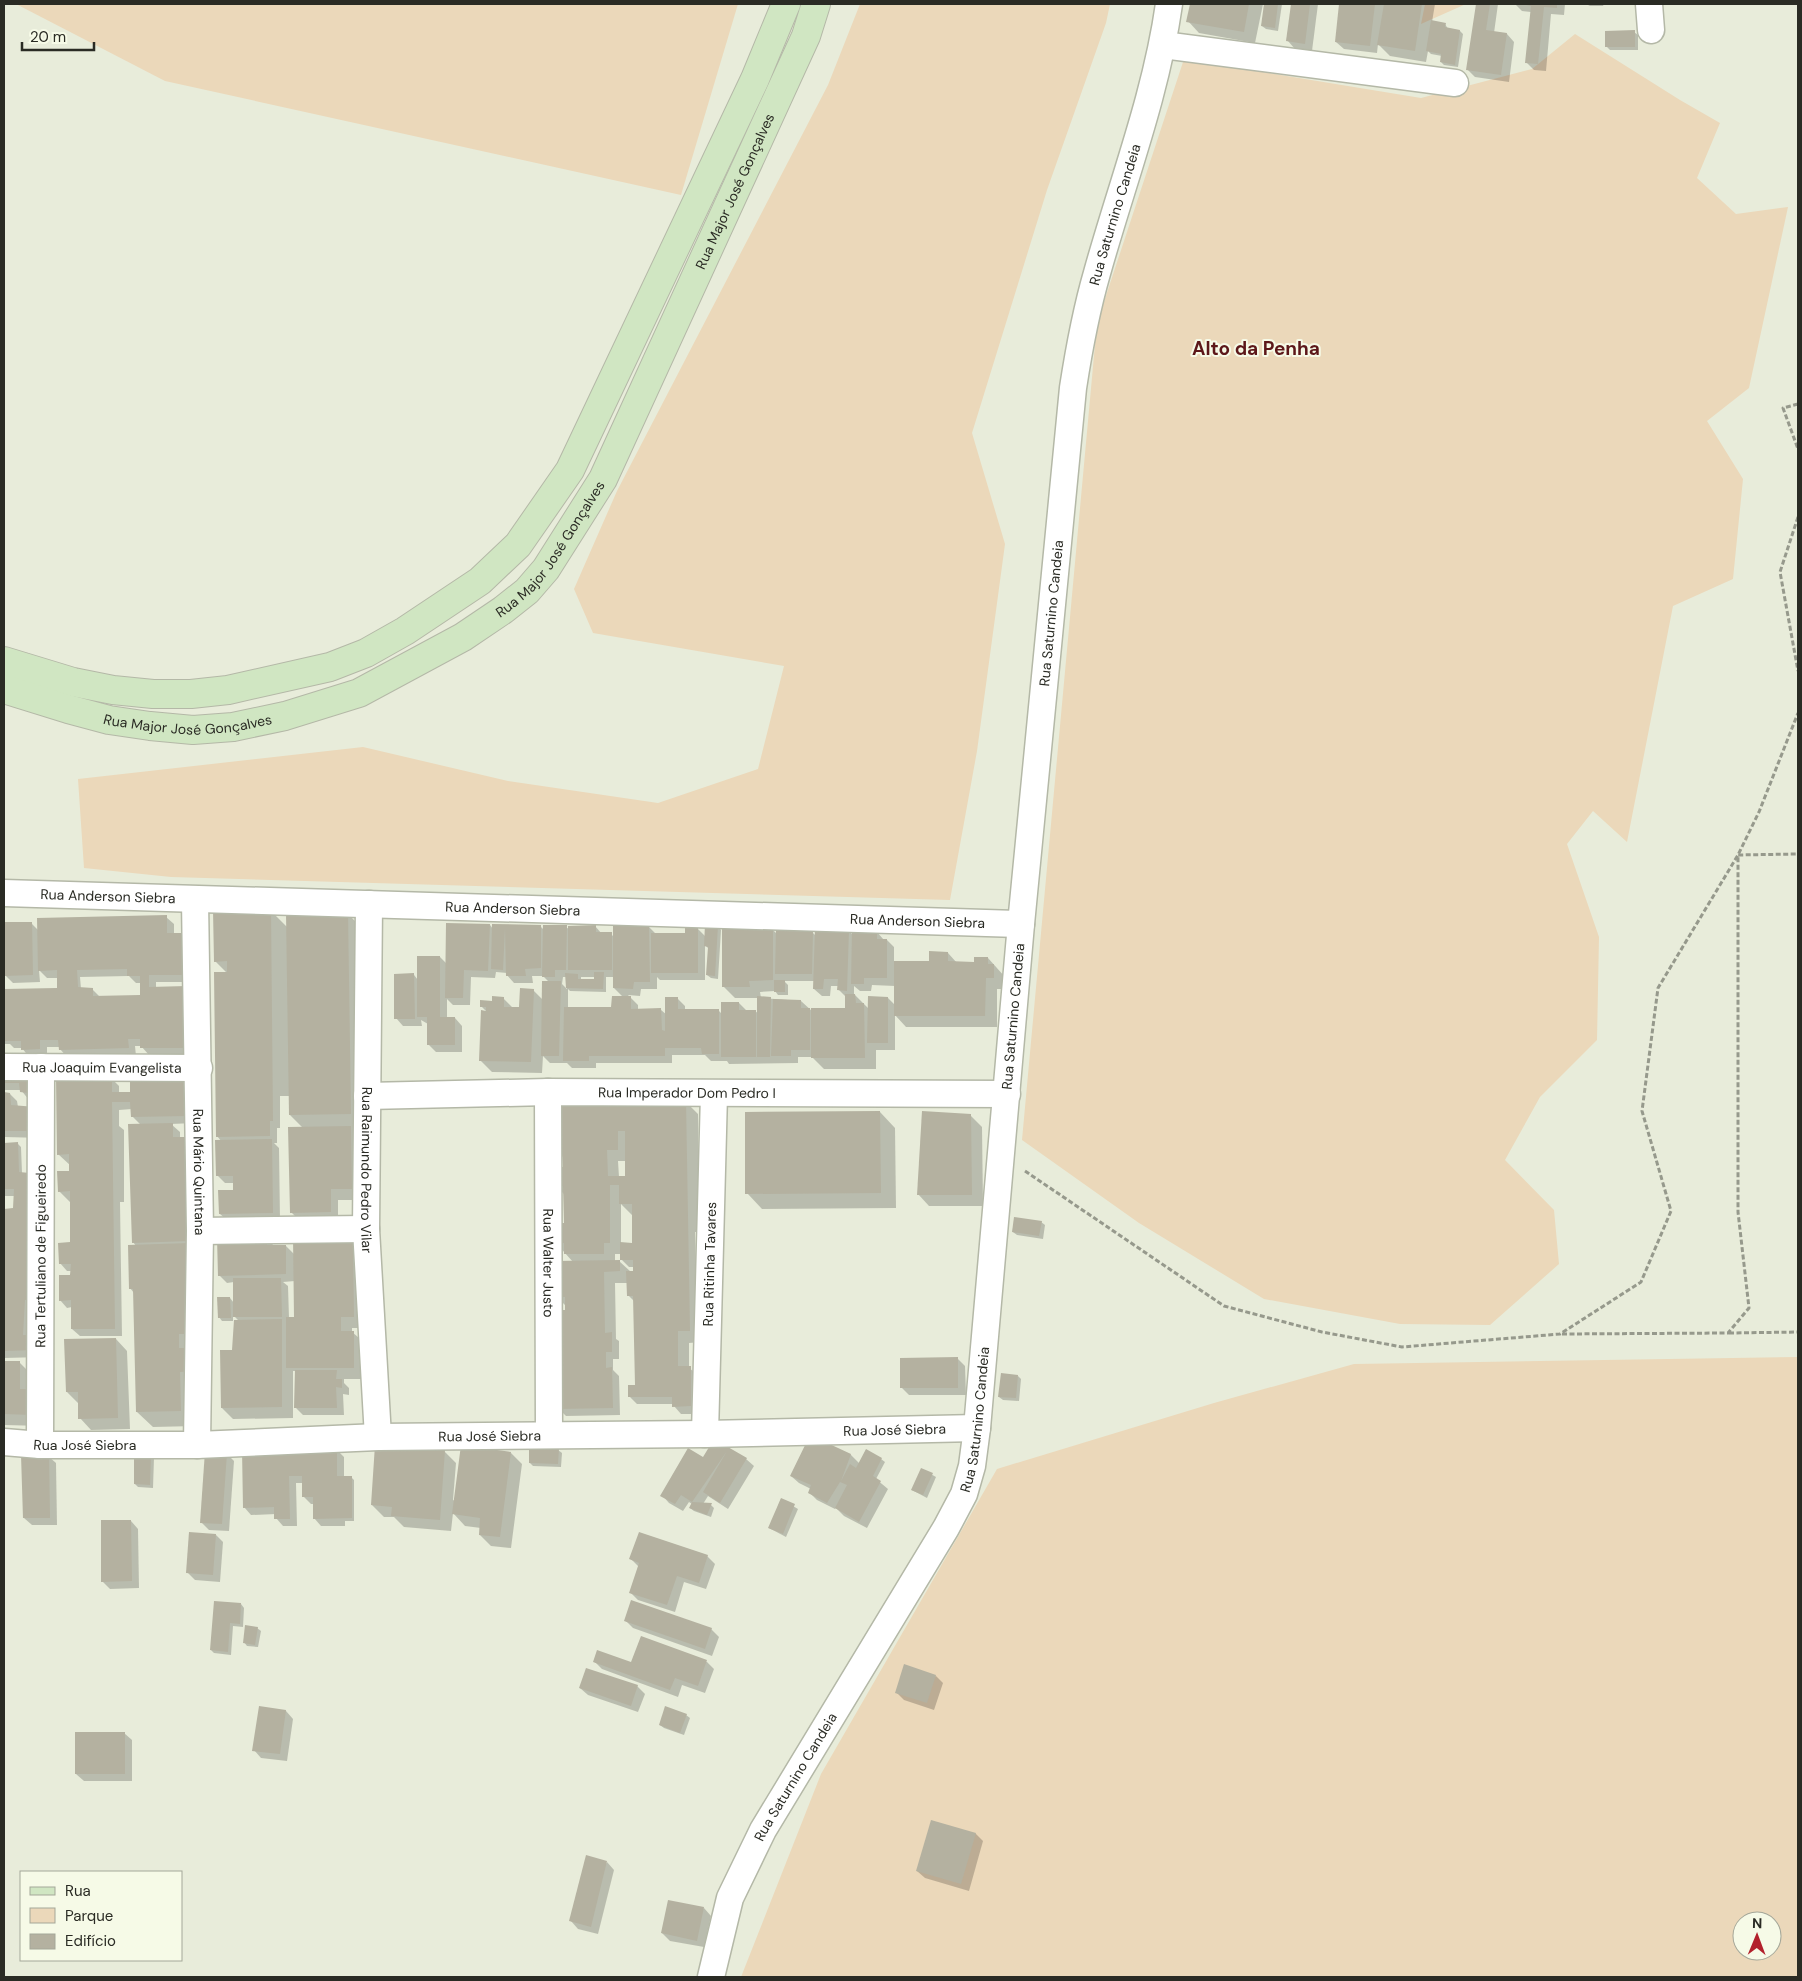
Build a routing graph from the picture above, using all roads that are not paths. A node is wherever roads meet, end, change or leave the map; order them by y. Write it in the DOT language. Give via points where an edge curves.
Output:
graph roads {
  1 [pos="786,4"];
  2 [pos="816,4"];
  3 [pos="1169,4"];
  4 [pos="1649,4"];
  5 [pos="1651,30"];
  6 [pos="1163,45"];
  7 [pos="1455,83"];
  8 [pos="4,661"];
  9 [pos="4,689"];
  10 [pos="4,893"];
  11 [pos="195,900"];
  12 [pos="369,904"];
  13 [pos="1021,924"];
  14 [pos="4,1067"];
  15 [pos="41,1067"];
  16 [pos="199,1068"];
  17 [pos="548,1092"];
  18 [pos="714,1094"];
  19 [pos="1007,1094"];
  20 [pos="367,1096"];
  21 [pos="366,1229"];
  22 [pos="200,1232"];
  23 [pos="978,1428"];
  24 [pos="549,1434"];
  25 [pos="705,1434"];
  26 [pos="378,1437"];
  27 [pos="4,1442"];
  28 [pos="40,1445"];
  29 [pos="197,1445"];
  30 [pos="711,1977"];
  1 -- 8 [label="street, Rua Major José Gonçalves" via="754,79 570,470 518,546 480,581 366,653 330,667 228,690 172,694 113,690 73,682"];
  2 -- 9 [label="street, Rua Major José Gonçalves" via="806,36 603,479 546,569 527,591 463,637 359,693 285,716 233,727 193,730 109,720"];
  3 -- 6 [label="street, Rua Saturnino Candeia"];
  4 -- 5 [label="street"];
  6 -- 7 [label="street"];
  6 -- 13 [label="street, Rua Saturnino Candeia" via="1082,331 1073,388"];
  10 -- 11 [label="street, Rua Anderson Siebra"];
  11 -- 12 [label="street, Rua Anderson Siebra"];
  11 -- 16 [label="street, Rua Mário Quintana"];
  12 -- 13 [label="street, Rua Anderson Siebra"];
  12 -- 20 [label="street, Rua Raimundo Pedro Vilar"];
  13 -- 19 [label="street, Rua Saturnino Candeia"];
  14 -- 15 [label="street, Rua Joaquim Evangelista"];
  15 -- 16 [label="street, Rua Joaquim Evangelista"];
  15 -- 28 [label="street, Rua Tertuliano de Figueiredo"];
  16 -- 22 [label="street, Rua Mário Quintana"];
  17 -- 18 [label="street, Rua Imperador Dom Pedro I"];
  17 -- 20 [label="street, Rua Imperador Dom Pedro I"];
  17 -- 24 [label="street, Rua Walter Justo"];
  18 -- 19 [label="street, Rua Imperador Dom Pedro I"];
  18 -- 25 [label="street, Rua Ritinha Tavares"];
  19 -- 23 [label="street, Rua Saturnino Candeia"];
  20 -- 21 [label="street, Rua Raimundo Pedro Vilar"];
  21 -- 22 [label="street"];
  21 -- 26 [label="street, Rua Raimundo Pedro Vilar"];
  22 -- 29 [label="street, Rua Mário Quintana"];
  23 -- 25 [label="street, Rua José Siebra"];
  23 -- 30 [label="street, Rua Saturnino Candeia" via="964,1494 763,1830 730,1898"];
  24 -- 25 [label="street, Rua José Siebra"];
  24 -- 26 [label="street, Rua José Siebra"];
  26 -- 29 [label="street, Rua José Siebra"];
  27 -- 28 [label="street, Rua José Siebra"];
  28 -- 29 [label="street, Rua José Siebra"];
}
